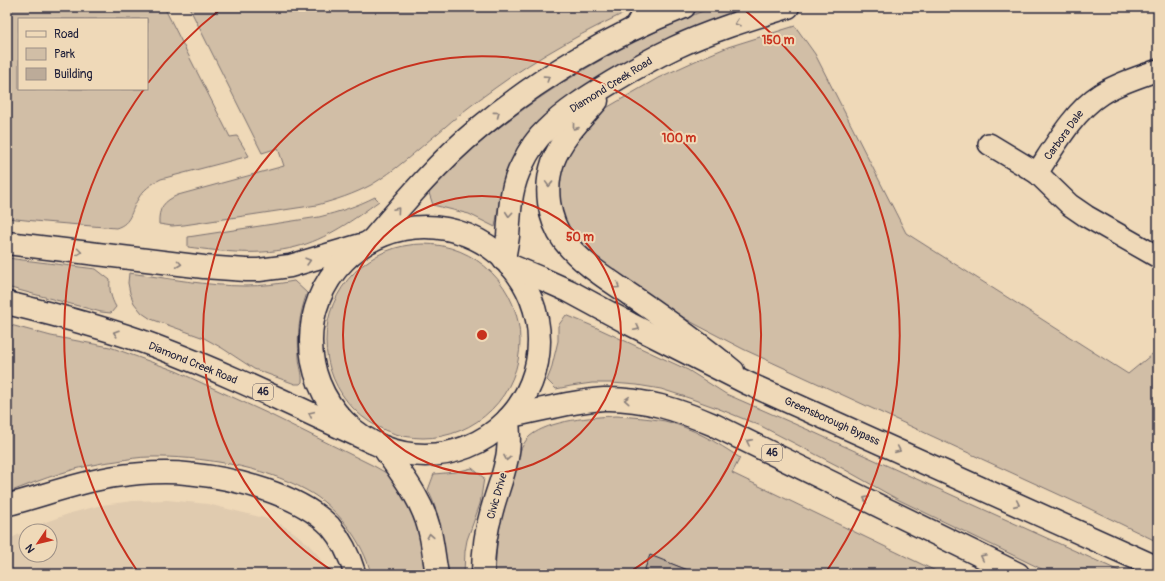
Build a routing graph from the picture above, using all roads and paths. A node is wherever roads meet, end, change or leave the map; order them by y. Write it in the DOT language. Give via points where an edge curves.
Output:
graph roads {
  1 [pos="646,7"];
  2 [pos="684,7"];
  3 [pos="788,7"];
  4 [pos="634,29"];
  5 [pos="1158,70"];
  6 [pos="608,85"];
  7 [pos="989,144"];
  8 [pos="1036,173"];
  9 [pos="7,243"];
  10 [pos="367,243"];
  11 [pos="1158,257"];
  12 [pos="507,262"];
  13 [pos="7,303"];
  14 [pos="748,383"];
  15 [pos="509,418"];
  16 [pos="377,445"];
  17 [pos="41,496"];
  18 [pos="7,505"];
  19 [pos="7,516"];
  20 [pos="1158,568"];
  21 [pos="355,574"];
  22 [pos="437,574"];
  23 [pos="483,574"];
  24 [pos="1018,574"];
  1 -- 4 [label="street"];
  2 -- 4 [label="main road"];
  3 -- 6 [label="main road, Diamond Creek Road, one-way" via="732,25 674,48"];
  10 -- 4 [label="main road, one-way" via="445,159 479,128 546,78"];
  5 -- 8 [label="street, Carbora Dale" via="1113,87 1089,103 1079,112"];
  6 -- 12 [label="main road, Diamond Creek Road, one-way" via="585,99 547,129 527,155 512,191"];
  6 -- 14 [label="main road, one-way" via="564,141 553,161 548,194 551,212 559,232 569,246 597,272 686,334"];
  7 -- 8 [label="street"];
  8 -- 11 [label="street" via="1070,205"];
  9 -- 10 [label="main road, 46, one-way" via="246,270 290,266"];
  10 -- 12 [label="main road, 46" via="384,234 403,229 436,228 474,238"];
  10 -- 16 [label="main road, 46" via="342,263 321,294 313,318 311,350 314,369 330,404 356,432"];
  12 -- 14 [label="main road, Greensborough Bypass / 46, one-way"];
  12 -- 15 [label="main road, 46" via="526,289 537,320 539,337 538,354 530,386"];
  16 -- 13 [label="main road, Diamond Creek Road / 46, one-way" via="160,348 104,329"];
  14 -- 20 [label="main road, Greensborough Bypass / 46, one-way"];
  15 -- 16 [label="main road, 46" via="479,442 444,454 419,455"];
  15 -- 23 [label="main road, Civic Drive, one-way" via="508,453 492,510"];
  24 -- 15 [label="main road, 46, one-way" via="688,414 649,403 604,399 551,407"];
  22 -- 16 [label="main road, one-way" via="429,528 420,503"];
  17 -- 18 [label="street"];
  17 -- 19 [label="street"];
  17 -- 21 [label="street" via="85,482 140,473 190,474 245,484 286,498 322,519 345,548"];
}
